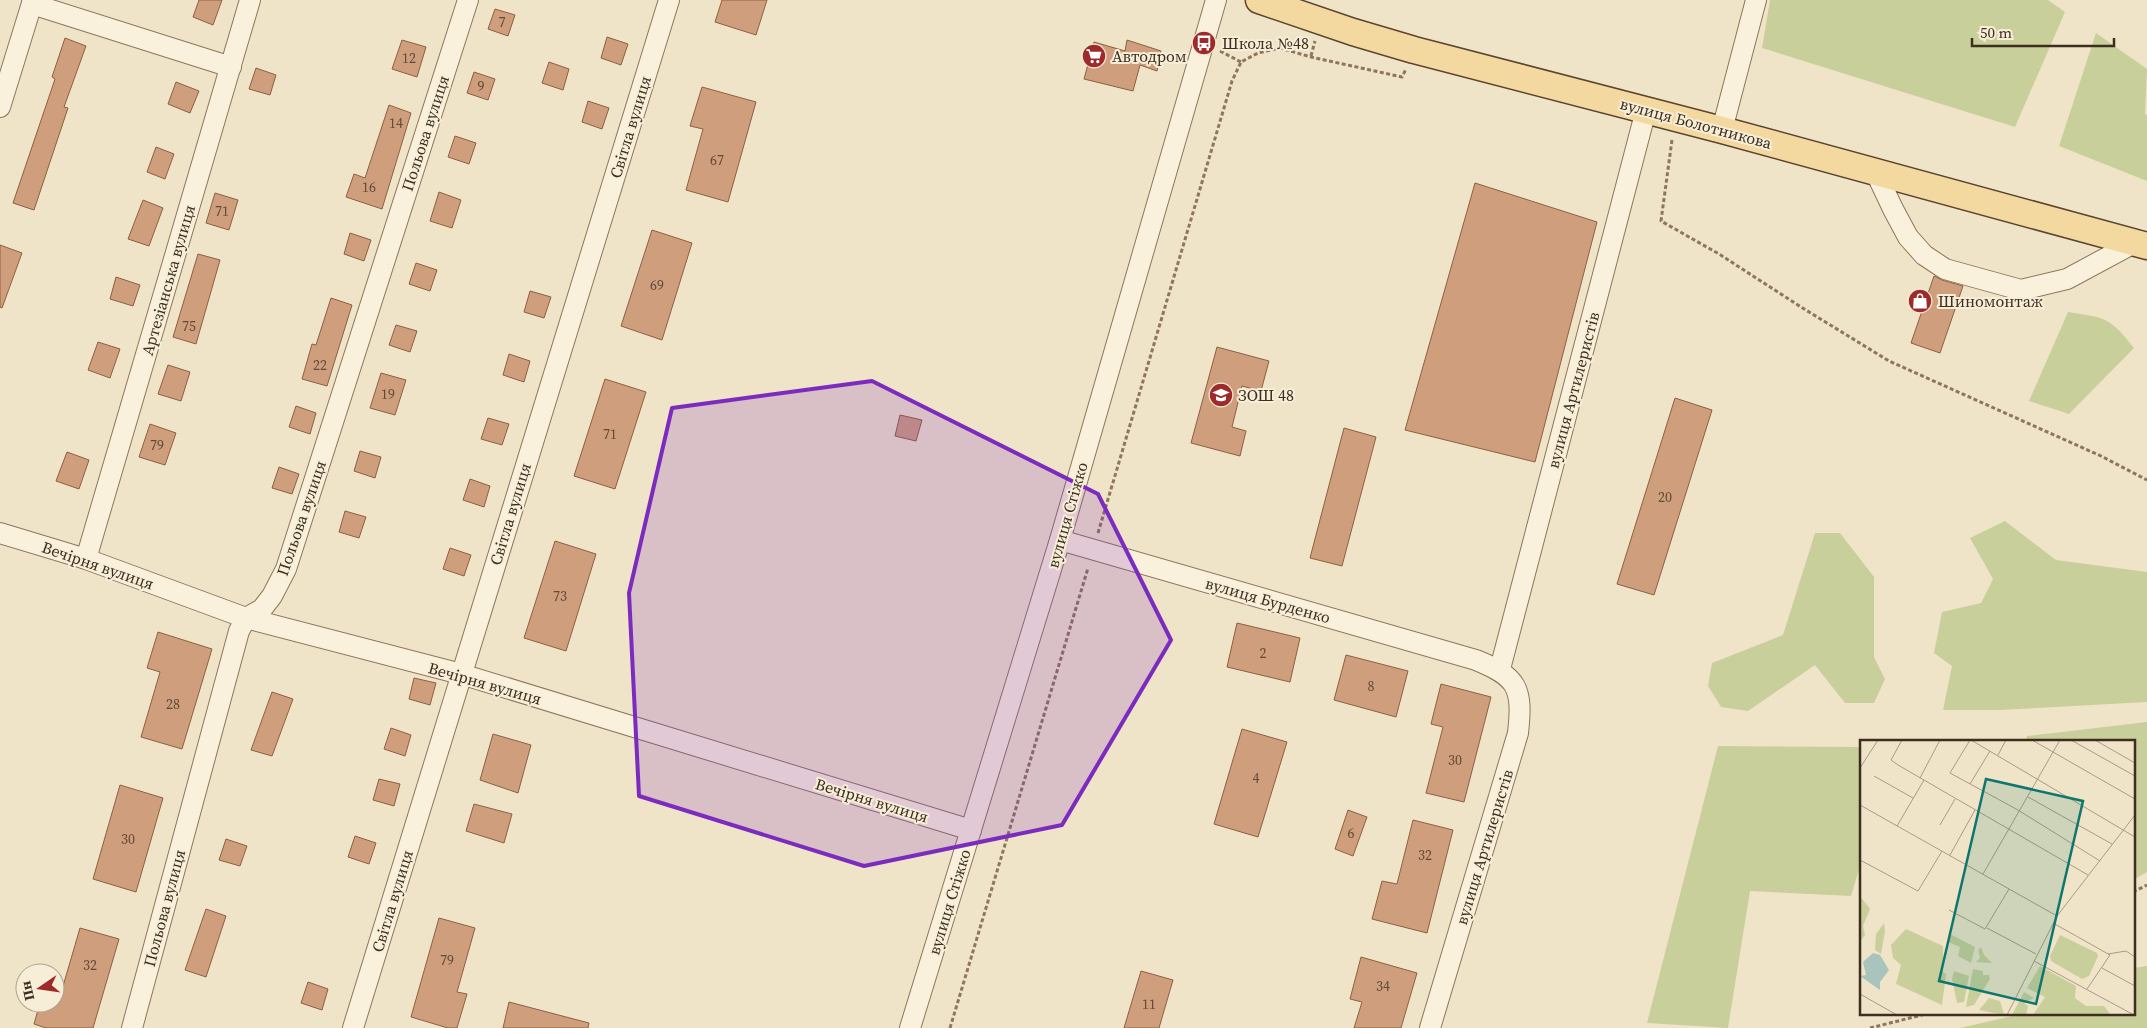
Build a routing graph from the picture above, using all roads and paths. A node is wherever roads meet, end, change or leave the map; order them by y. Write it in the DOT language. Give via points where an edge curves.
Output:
graph roads {
  1 [pos="250,0"];
  2 [pos="468,0"];
  3 [pos="669,0"];
  4 [pos="1216,0"];
  5 [pos="1259,0"];
  6 [pos="1756,0"];
  7 [pos="33,2"];
  8 [pos="1298,6"];
  9 [pos="231,67"];
  10 [pos="1402,77"];
  11 [pos="0,107"];
  12 [pos="1646,110"];
  13 [pos="1675,117"];
  14 [pos="1722,130"];
  15 [pos="1876,173"];
  16 [pos="2141,244"];
  17 [pos="2147,480"];
  18 [pos="0,533"];
  19 [pos="1060,540"];
  20 [pos="1093,550"];
  21 [pos="86,560"];
  22 [pos="246,618"];
  23 [pos="1476,660"];
  24 [pos="1500,669"];
  25 [pos="461,674"];
  26 [pos="971,830"];
  27 [pos="2147,884"];
  28 [pos="2134,891"];
  29 [pos="1918,1016"];
  30 [pos="132,1028"];
  31 [pos="353,1028"];
  32 [pos="910,1028"];
  33 [pos="950,1028"];
  34 [pos="1430,1028"];
  35 [pos="1870,1028"];
  1 -- 9 [label="street, Артезіанська вулиця"];
  2 -- 22 [label="street, Польова вулиця" via="286,569 262,609"];
  3 -- 25 [label="street, Світла вулиця"];
  4 -- 19 [label="street, вулиця Стіжко"];
  5 -- 8 [label="main road, вулиця Болотникова"];
  6 -- 14 [label="street"];
  7 -- 9 [label="street"];
  7 -- 11 [label="street"];
  8 -- 12 [label="main road, вулиця Болотникова" via="1414,50"];
  9 -- 21 [label="street, Артезіанська вулиця"];
  10 -- 20 [label="path" via="1280,48 1258,53 1242,62 1232,80"];
  12 -- 13 [label="main road, вулиця Болотникова"];
  12 -- 24 [label="street, вулиця Артилеристів"];
  13 -- 14 [label="main road, вулиця Болотникова"];
  13 -- 17 [label="path" via="1660,221 1719,254 1889,361 2101,456"];
  14 -- 15 [label="main road, вулиця Болотникова"];
  15 -- 16 [label="main road, вулиця Болотникова"];
  15 -- 16 [label="street" via="1908,237 1924,255 1945,269 2014,288 2022,290 2066,279"];
  18 -- 21 [label="street, Вечірня вулиця"];
  19 -- 20 [label="street, вулиця Бурденко"];
  19 -- 26 [label="street, вулиця Стіжко"];
  20 -- 23 [label="street, вулиця Бурденко"];
  20 -- 33 [label="path"];
  21 -- 22 [label="street, Вечірня вулиця"];
  22 -- 25 [label="street, Вечірня вулиця"];
  22 -- 30 [label="street, Польова вулиця" via="236,641"];
  23 -- 24 [label="street, вулиця Артилеристів"];
  24 -- 34 [label="street, вулиця Артилеристів" via="1515,685 1521,707 1518,733"];
  25 -- 26 [label="street, Вечірня вулиця"];
  25 -- 31 [label="street, Світла вулиця"];
  26 -- 32 [label="street, вулиця Стіжко"];
  27 -- 28 [label="path"];
  29 -- 35 [label="path"];
}
